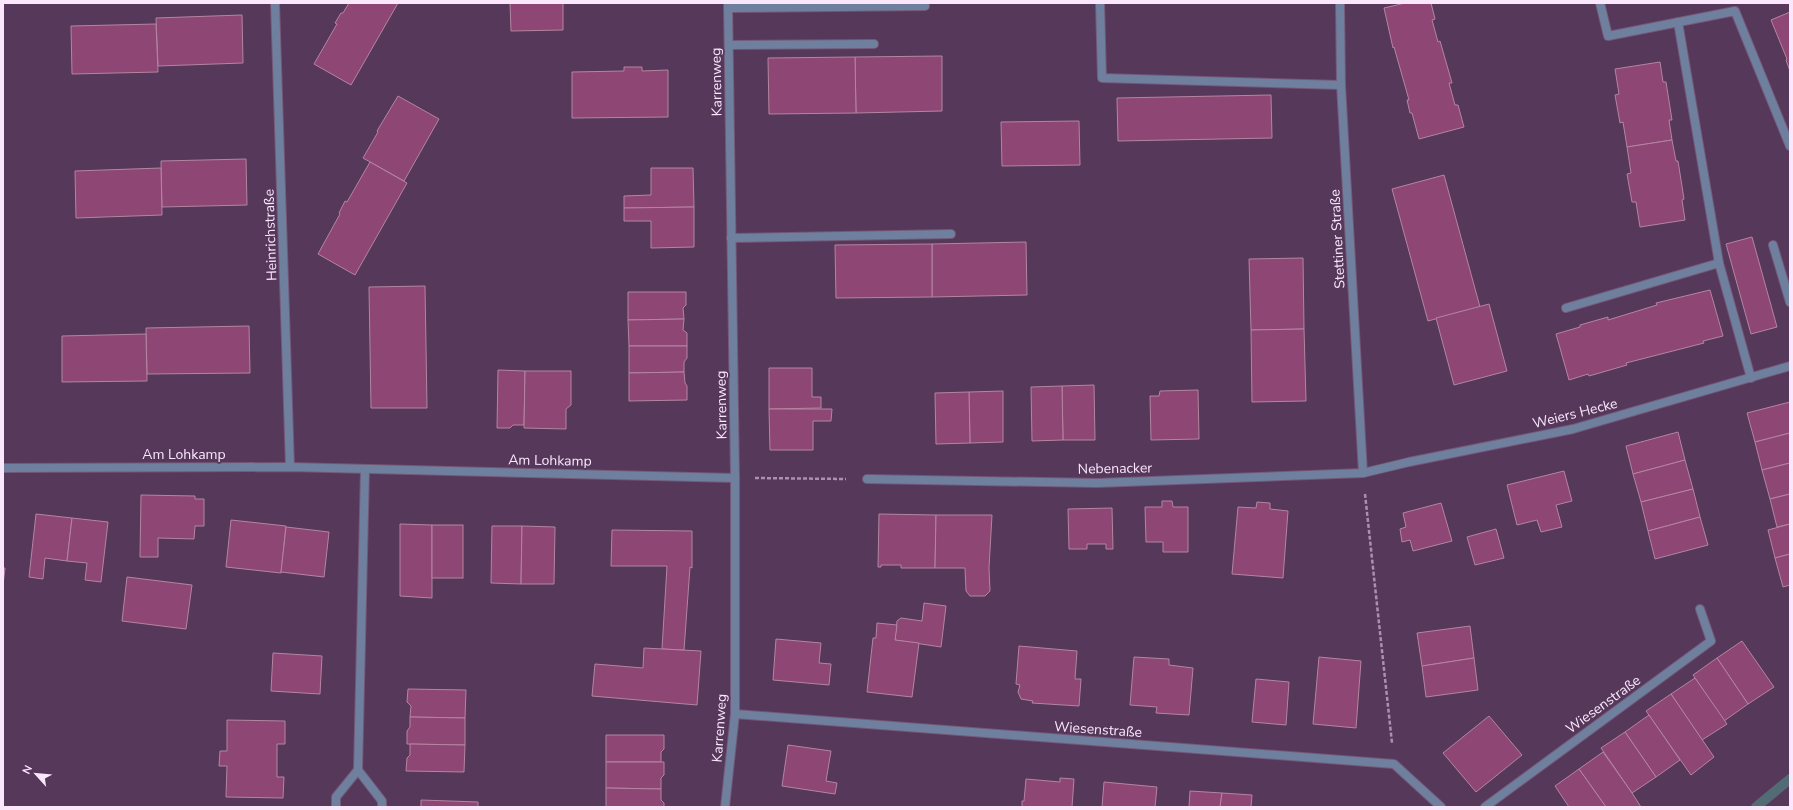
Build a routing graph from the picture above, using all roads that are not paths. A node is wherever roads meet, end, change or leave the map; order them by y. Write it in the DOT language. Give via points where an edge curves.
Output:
graph roads {
  1 [pos="275,3"];
  2 [pos="924,3"];
  3 [pos="1100,3"];
  4 [pos="1340,3"];
  5 [pos="1600,3"];
  6 [pos="728,6"];
  7 [pos="1678,22"];
  8 [pos="874,44"];
  9 [pos="729,45"];
  10 [pos="1341,85"];
  11 [pos="1790,146"];
  12 [pos="951,234"];
  13 [pos="731,238"];
  14 [pos="1773,246"];
  15 [pos="1718,263"];
  16 [pos="1790,302"];
  17 [pos="1566,308"];
  18 [pos="1790,366"];
  19 [pos="1751,378"];
  20 [pos="290,467"];
  21 [pos="3,468"];
  22 [pos="365,468"];
  23 [pos="1363,473"];
  24 [pos="735,478"];
  25 [pos="867,479"];
  26 [pos="1700,609"];
  27 [pos="735,714"];
  28 [pos="358,770"];
  29 [pos="336,807"];
  30 [pos="382,807"];
  31 [pos="724,807"];
  32 [pos="1441,807"];
  33 [pos="1485,807"];
  1 -- 20 [label="street, Heinrichstraße"];
  2 -- 6 [label="street" via="924,6"];
  3 -- 10 [label="street" via="1102,78"];
  4 -- 10 [label="street, Stettiner Straße"];
  5 -- 7 [label="street" via="1608,36"];
  6 -- 9 [label="street, Karrenweg"];
  7 -- 11 [label="street" via="1735,11"];
  7 -- 15 [label="street"];
  8 -- 9 [label="street"];
  9 -- 13 [label="street, Karrenweg"];
  10 -- 23 [label="street, Stettiner Straße"];
  12 -- 13 [label="street"];
  13 -- 24 [label="street, Karrenweg"];
  14 -- 16 [label="street"];
  15 -- 17 [label="street"];
  15 -- 19 [label="street"];
  18 -- 19 [label="street, Weiers Hecke"];
  19 -- 23 [label="street, Weiers Hecke" via="1573,429"];
  20 -- 21 [label="street, Am Lohkamp"];
  20 -- 22 [label="street, Am Lohkamp"];
  22 -- 24 [label="street, Am Lohkamp"];
  22 -- 28 [label="street"];
  23 -- 25 [label="street, Nebenacker" via="1097,483"];
  24 -- 27 [label="street, Karrenweg"];
  26 -- 33 [label="street, Wiesenstraße" via="1711,640"];
  27 -- 31 [label="street, Karrenweg"];
  27 -- 32 [label="street, Wiesenstraße" via="1394,764"];
  28 -- 29 [label="street" via="336,797"];
  28 -- 30 [label="street" via="382,801"];
}
